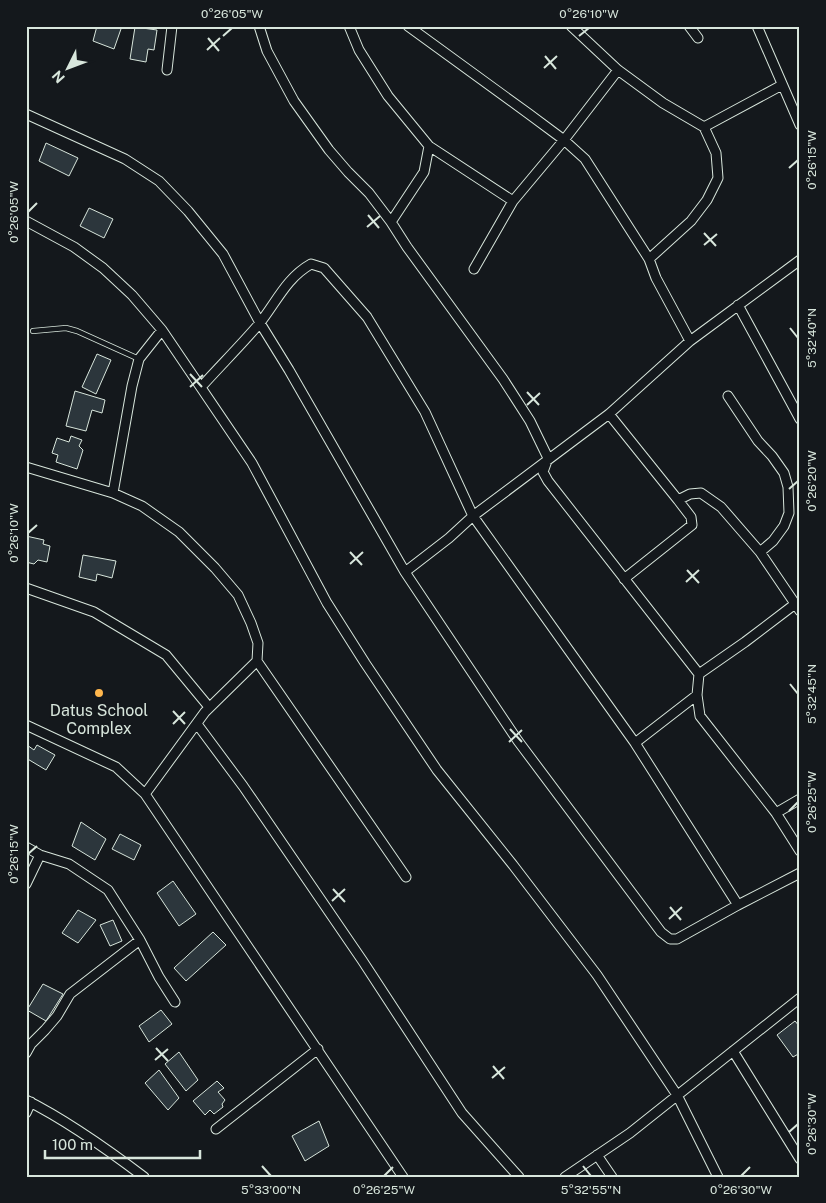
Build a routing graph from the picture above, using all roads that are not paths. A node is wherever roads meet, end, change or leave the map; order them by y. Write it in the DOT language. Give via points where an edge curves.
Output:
graph roads {
  1 [pos="172,26"];
  2 [pos="259,26"];
  3 [pos="350,26"];
  4 [pos="408,26"];
  5 [pos="571,26"];
  6 [pos="689,26"];
  7 [pos="757,26"];
  8 [pos="698,38"];
  9 [pos="167,70"];
  10 [pos="618,70"];
  11 [pos="782,85"];
  12 [pos="26,114"];
  13 [pos="800,125"];
  14 [pos="704,127"];
  15 [pos="564,140"];
  16 [pos="429,146"];
  17 [pos="513,201"];
  18 [pos="26,221"];
  19 [pos="391,222"];
  20 [pos="649,259"];
  21 [pos="800,260"];
  22 [pos="474,269"];
  23 [pos="738,306"];
  24 [pos="260,323"];
  25 [pos="162,330"];
  26 [pos="33,331"];
  27 [pos="690,341"];
  28 [pos="139,359"];
  29 [pos="202,386"];
  30 [pos="728,396"];
  31 [pos="609,414"];
  32 [pos="800,419"];
  33 [pos="548,458"];
  34 [pos="26,467"];
  35 [pos="113,493"];
  36 [pos="678,500"];
  37 [pos="473,516"];
  38 [pos="760,552"];
  39 [pos="405,572"];
  40 [pos="624,579"];
  41 [pos="26,588"];
  42 [pos="798,608"];
  43 [pos="257,661"];
  44 [pos="698,674"];
  45 [pos="697,695"];
  46 [pos="209,708"];
  47 [pos="197,724"];
  48 [pos="26,725"];
  49 [pos="635,743"];
  50 [pos="145,794"];
  51 [pos="800,799"];
  52 [pos="776,813"];
  53 [pos="26,846"];
  54 [pos="800,851"];
  55 [pos="40,855"];
  56 [pos="800,872"];
  57 [pos="406,877"];
  58 [pos="26,884"];
  59 [pos="738,905"];
  60 [pos="140,940"];
  61 [pos="800,998"];
  62 [pos="175,1002"];
  63 [pos="318,1049"];
  64 [pos="732,1051"];
  65 [pos="26,1054"];
  66 [pos="677,1096"];
  67 [pos="29,1101"];
  68 [pos="26,1113"];
  69 [pos="216,1129"];
  70 [pos="597,1155"];
  71 [pos="800,1159"];
  72 [pos="144,1177"];
  73 [pos="403,1177"];
  74 [pos="519,1177"];
  75 [pos="566,1177"];
  76 [pos="612,1177"];
  77 [pos="718,1177"];
  1 -- 9 [label="street"];
  2 -- 19 [label="street" via="267,51 294,101 329,150"];
  3 -- 16 [label="street" via="359,50 388,96"];
  4 -- 15 [label="street"];
  5 -- 10 [label="street"];
  6 -- 8 [label="street"];
  7 -- 11 [label="street"];
  10 -- 14 [label="street" via="663,103"];
  10 -- 15 [label="street"];
  11 -- 13 [label="street"];
  11 -- 14 [label="street"];
  12 -- 24 [label="street" via="125,159 160,181 223,254"];
  14 -- 20 [label="street" via="716,153 718,178 691,221"];
  15 -- 17 [label="street"];
  15 -- 20 [label="street" via="585,159"];
  16 -- 17 [label="street"];
  16 -- 19 [label="street" via="424,172"];
  17 -- 22 [label="street"];
  18 -- 25 [label="street" via="74,247 103,268"];
  19 -- 33 [label="street" via="530,421"];
  20 -- 27 [label="street"];
  21 -- 23 [label="street"];
  23 -- 27 [label="street"];
  23 -- 32 [label="street"];
  24 -- 29 [label="street"];
  24 -- 37 [label="street" via="282,290 304,268 311,264 324,268 367,317 400,370 425,412"];
  24 -- 39 [label="street"];
  25 -- 28 [label="street"];
  25 -- 29 [label="street"];
  26 -- 28 [label="lane" via="66,328"];
  27 -- 31 [label="street"];
  28 -- 35 [label="street"];
  29 -- 66 [label="street" via="252,463 327,603 432,762 598,974"];
  30 -- 38 [label="street" via="784,473 788,487 789,513 784,526"];
  31 -- 33 [label="street"];
  31 -- 36 [label="street"];
  33 -- 37 [label="street"];
  33 -- 40 [label="street" via="544,472 548,481"];
  34 -- 35 [label="street"];
  35 -- 43 [label="street" via="142,506 179,532 221,574 238,595 252,623 258,643"];
  36 -- 38 [label="street" via="701,493 721,507"];
  36 -- 40 [label="street" via="691,517 692,525"];
  37 -- 39 [label="street"];
  37 -- 49 [label="street"];
  38 -- 42 [label="street"];
  39 -- 59 [label="street" via="518,741 661,932 670,939 677,939"];
  40 -- 44 [label="street"];
  41 -- 46 [label="street" via="94,612 166,655"];
  42 -- 44 [label="street"];
  43 -- 46 [label="street"];
  43 -- 57 [label="street"];
  44 -- 45 [label="street"];
  45 -- 49 [label="street"];
  45 -- 52 [label="street" via="700,716"];
  46 -- 47 [label="street"];
  47 -- 50 [label="street"];
  47 -- 74 [label="street" via="346,936 462,1113"];
  48 -- 50 [label="street" via="116,767"];
  49 -- 59 [label="street"];
  50 -- 63 [label="street"];
  51 -- 52 [label="street"];
  52 -- 54 [label="street"];
  53 -- 55 [label="street"];
  55 -- 58 [label="street"];
  55 -- 60 [label="street" via="70,864 108,890"];
  56 -- 59 [label="street"];
  60 -- 62 [label="street"];
  60 -- 65 [label="street" via="70,994 57,1016"];
  61 -- 64 [label="street"];
  63 -- 69 [label="street"];
  63 -- 73 [label="street"];
  64 -- 66 [label="street"];
  64 -- 71 [label="street"];
  66 -- 70 [label="street"];
  66 -- 77 [label="street"];
  67 -- 68 [label="street"];
  67 -- 72 [label="street"];
  70 -- 75 [label="street"];
  70 -- 76 [label="street"];
}
